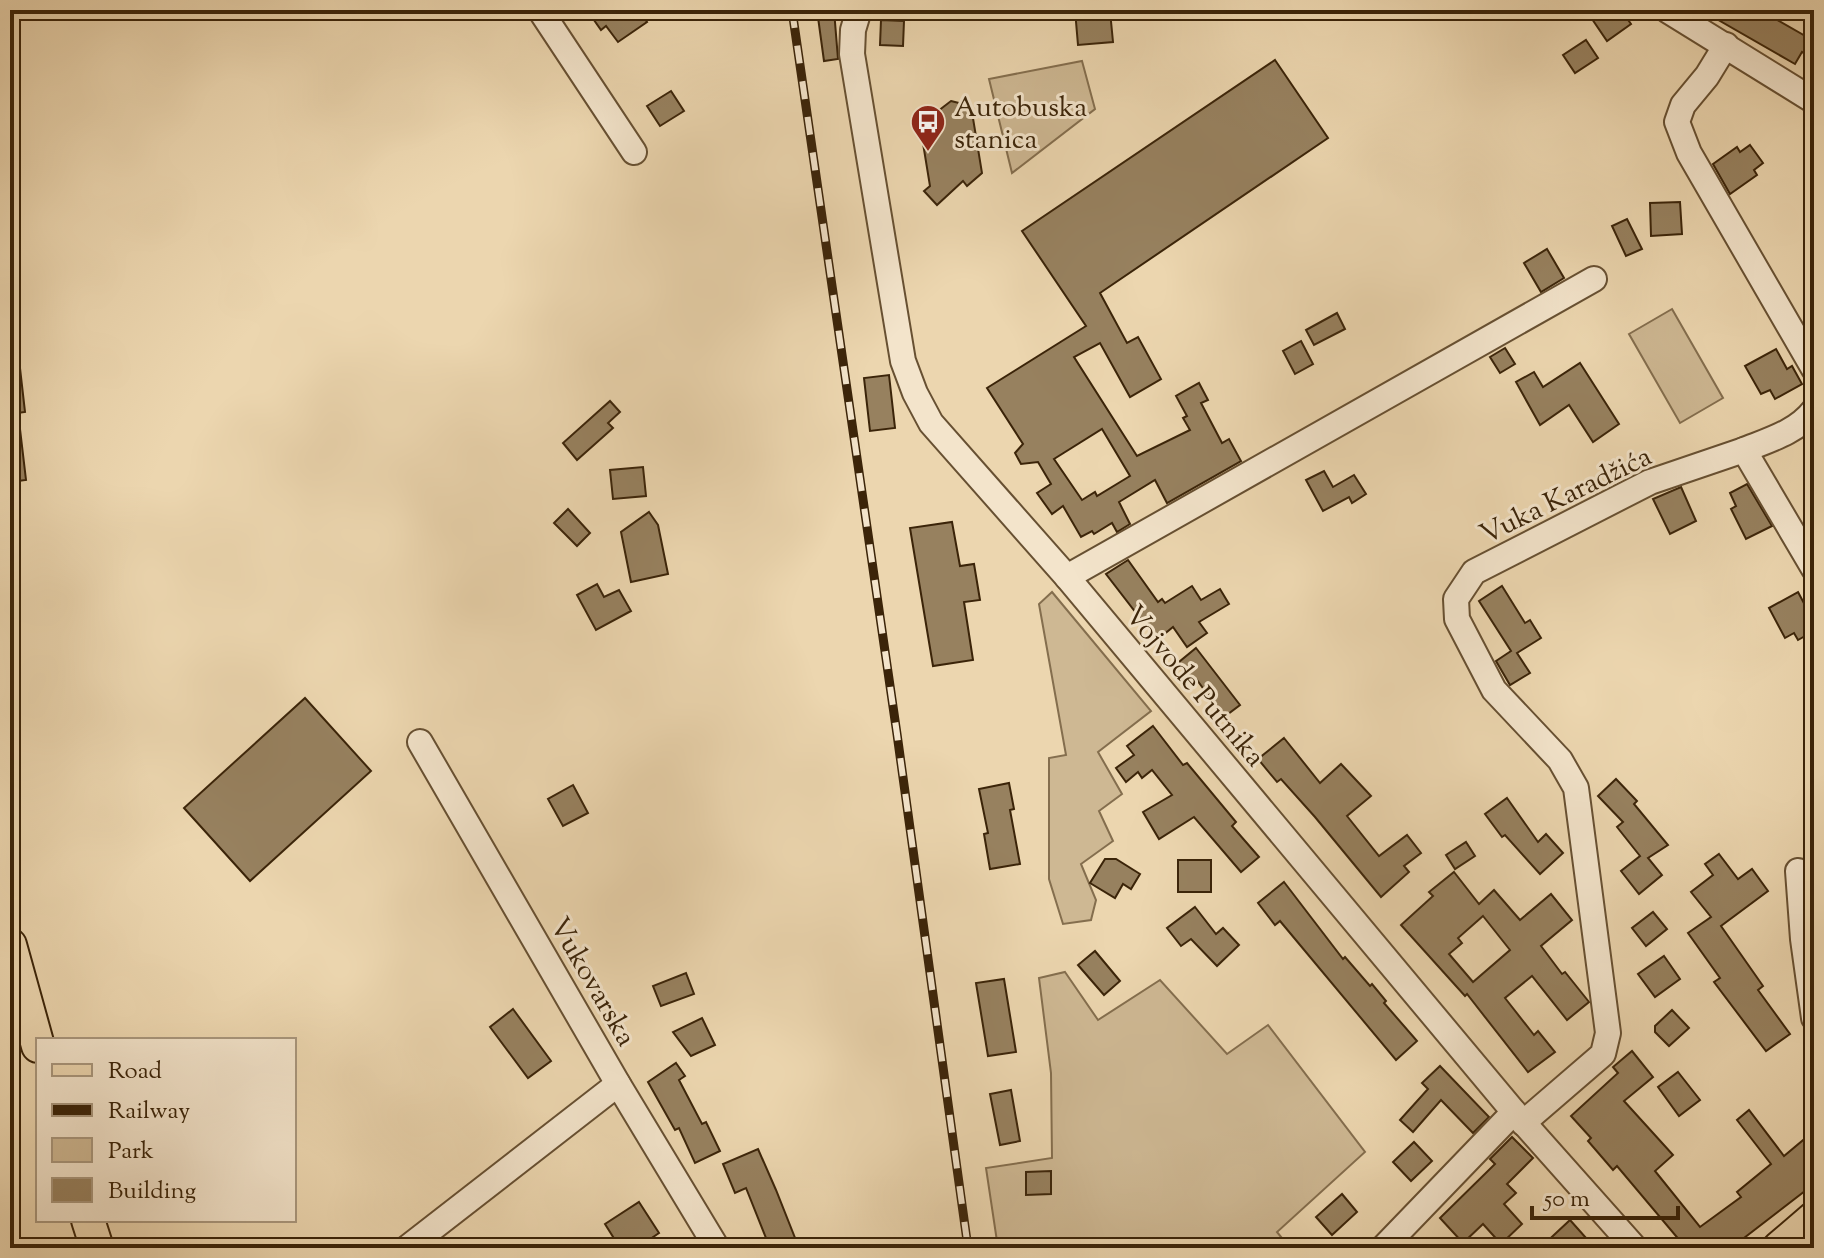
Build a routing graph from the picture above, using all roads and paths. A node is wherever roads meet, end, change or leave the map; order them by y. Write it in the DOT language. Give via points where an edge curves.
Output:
graph roads {
  1 [pos="540,10"];
  2 [pos="859,10"];
  3 [pos="1667,10"];
  4 [pos="1726,45"];
  5 [pos="1814,101"];
  6 [pos="634,152"];
  7 [pos="1594,279"];
  8 [pos="1814,369"];
  9 [pos="1814,410"];
  10 [pos="1744,450"];
  11 [pos="1814,569"];
  12 [pos="1067,577"];
  13 [pos="420,742"];
  14 [pos="1798,871"];
  15 [pos="10,945"];
  16 [pos="1814,1018"];
  17 [pos="36,1039"];
  18 [pos="618,1084"];
  19 [pos="1518,1118"];
  20 [pos="1814,1218"];
  21 [pos="89,1222"];
  22 [pos="97,1248"];
  23 [pos="407,1248"];
  24 [pos="717,1248"];
  25 [pos="1383,1248"];
  26 [pos="1635,1248"];
  27 [pos="1779,1248"];
  1 -- 6 [label="street"];
  2 -- 12 [label="street, Vojvode Putnika" via="852,54 903,361 931,423"];
  3 -- 4 [label="street"];
  4 -- 5 [label="street"];
  4 -- 8 [label="street" via="1683,105 1677,122 1689,153"];
  7 -- 12 [label="street"];
  9 -- 10 [label="street, Vuka Karadžića" via="1791,431"];
  10 -- 11 [label="street"];
  10 -- 19 [label="street, Vuka Karadžića" via="1650,482 1501,558 1474,572 1456,599 1457,619 1494,690 1560,760 1576,788 1608,1033 1603,1054"];
  12 -- 19 [label="street, Vojvode Putnika"];
  13 -- 18 [label="street, Vukovarska"];
  14 -- 16 [label="street"];
  15 -- 17 [label="main road"];
  18 -- 23 [label="street"];
  18 -- 24 [label="street, Vukovarska"];
  19 -- 25 [label="street, Vuka Karadžića"];
  19 -- 26 [label="street, Vojvode Putnika"];
  20 -- 27 [label="main road"];
  21 -- 22 [label="main road"];
}
